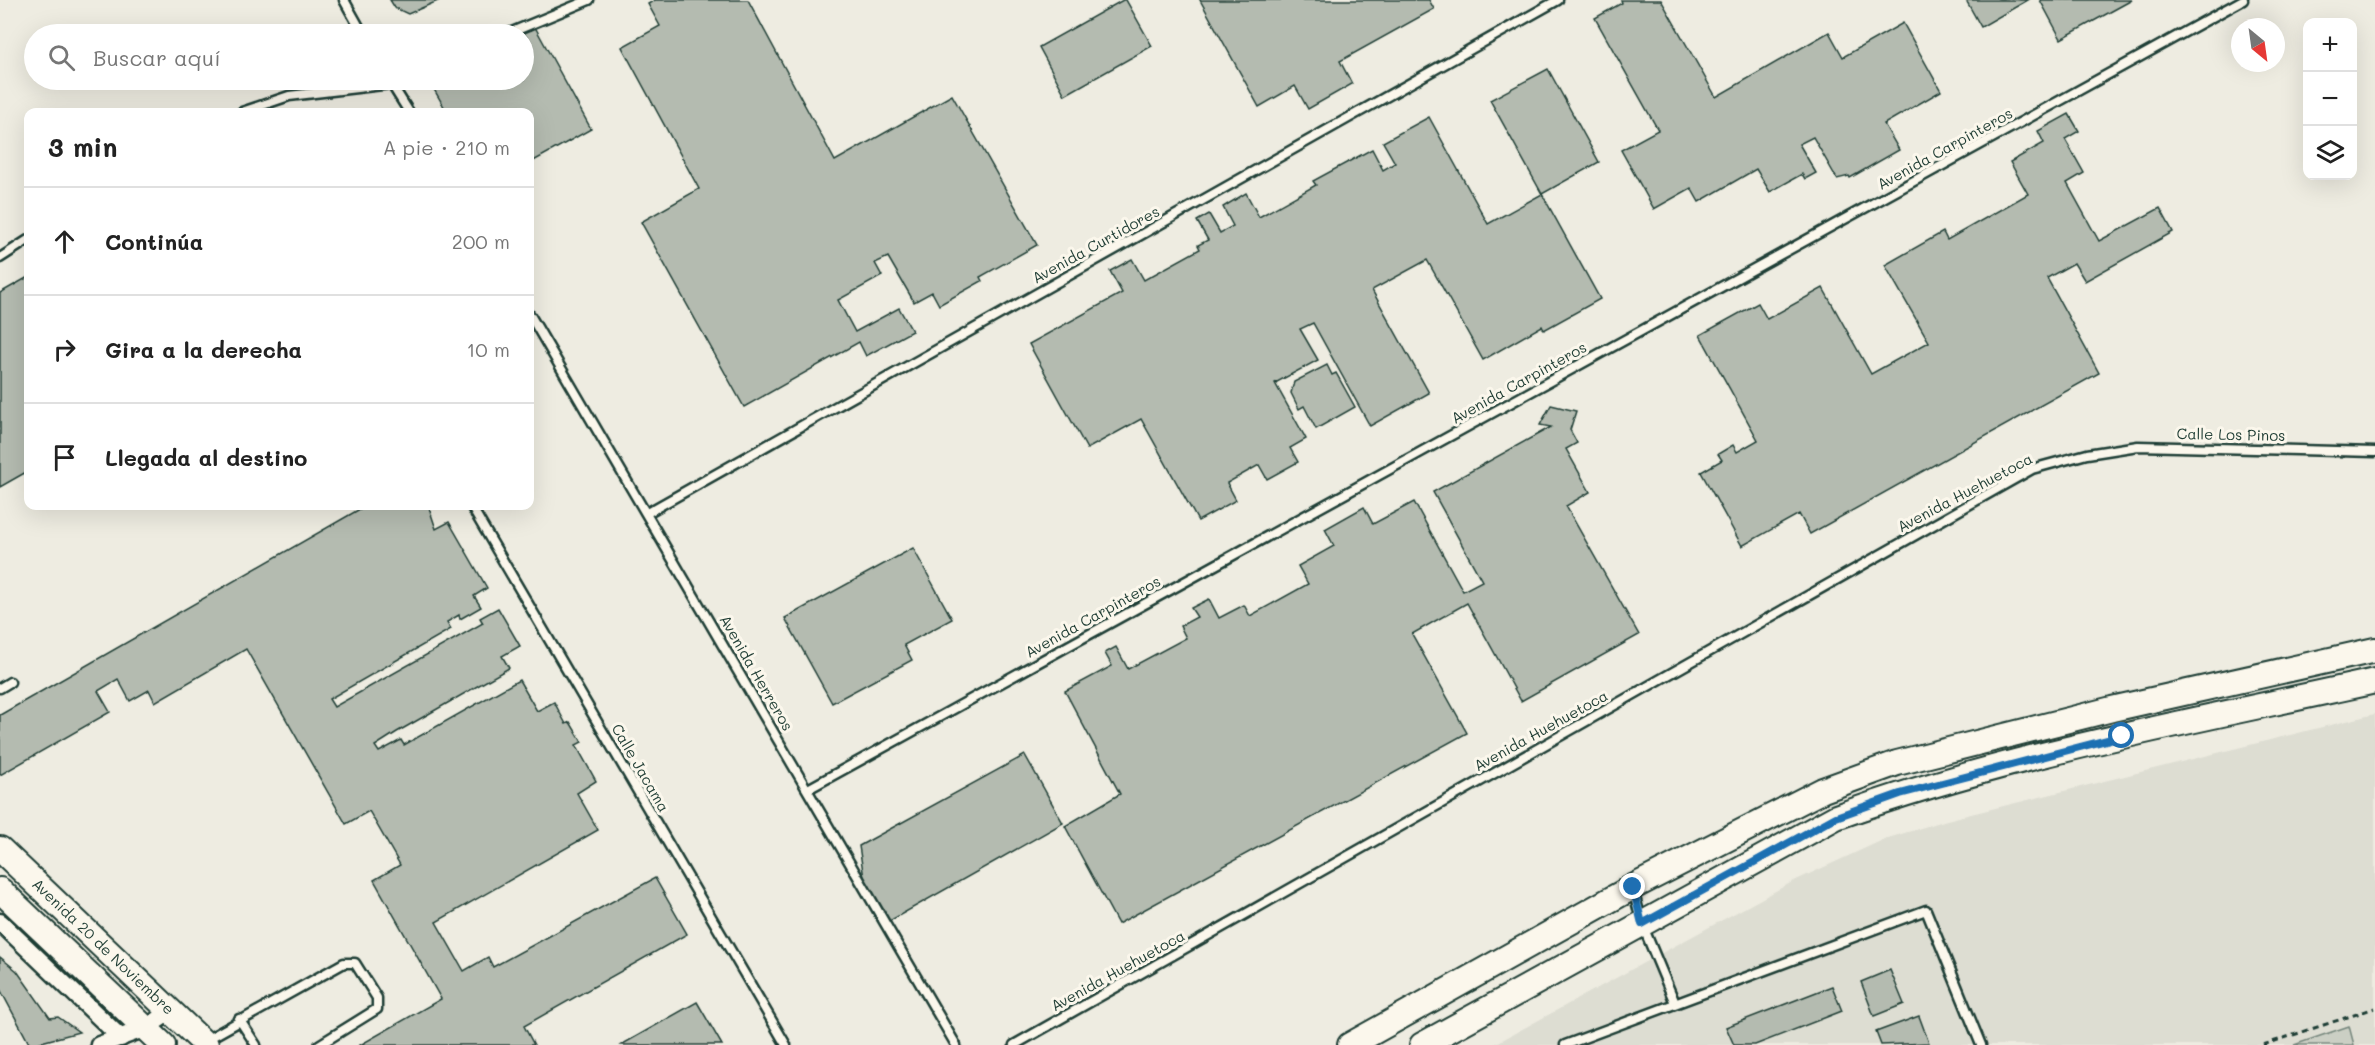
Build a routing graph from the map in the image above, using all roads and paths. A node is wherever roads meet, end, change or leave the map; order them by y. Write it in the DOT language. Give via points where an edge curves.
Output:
graph roads {
  1 [pos="344,0"];
  2 [pos="589,0"];
  3 [pos="1558,0"];
  4 [pos="2243,0"];
  5 [pos="357,24"];
  6 [pos="531,24"];
  7 [pos="332,90"];
  8 [pos="395,90"];
  9 [pos="254,108"];
  10 [pos="406,108"];
  11 [pos="24,243"];
  12 [pos="0,258"];
  13 [pos="534,322"];
  14 [pos="2375,452"];
  15 [pos="2087,454"];
  16 [pos="473,510"];
  17 [pos="647,513"];
  18 [pos="2375,651"];
  19 [pos="2375,681"];
  20 [pos="10,682"];
  21 [pos="0,688"];
  22 [pos="808,789"];
  23 [pos="0,849"];
  24 [pos="1633,887"];
  25 [pos="0,890"];
  26 [pos="0,922"];
  27 [pos="1642,924"];
  28 [pos="1675,1003"];
  29 [pos="2375,1008"];
  30 [pos="171,1011"];
  31 [pos="239,1019"];
  32 [pos="146,1028"];
  33 [pos="121,1038"];
  34 [pos="201,1044"];
  35 [pos="99,1045"];
  36 [pos="163,1045"];
  37 [pos="256,1045"];
  38 [pos="318,1045"];
  39 [pos="786,1045"];
  40 [pos="956,1045"];
  41 [pos="1014,1045"];
  42 [pos="1350,1045"];
  43 [pos="1422,1045"];
  44 [pos="1565,1045"];
  45 [pos="1981,1045"];
  46 [pos="2263,1045"];
  1 -- 5 [label="lane"];
  2 -- 6 [label="lane"];
  3 -- 17 [label="lane, Avenida Curtidores"];
  4 -- 22 [label="lane, Avenida Carpinteros"];
  7 -- 9 [label="lane" via="289,96"];
  8 -- 10 [label="lane"];
  11 -- 12 [label="lane"];
  13 -- 17 [label="lane, Avenida Herreros"];
  14 -- 15 [label="lane, Calle Los Pinos" via="2138,446"];
  15 -- 41 [label="lane, Avenida Huehuetoca" via="2032,470"];
  16 -- 39 [label="lane, Calle Jacama"];
  17 -- 22 [label="lane, Avenida Herreros"];
  18 -- 24 [label="main road" via="2112,709 1897,763 1822,790"];
  19 -- 27 [label="main road" via="2122,736 1900,794 1836,817"];
  20 -- 21 [label="lane"];
  22 -- 40 [label="lane, Avenida Herreros"];
  23 -- 30 [label="main road, Avenida 20 de Noviembre"];
  24 -- 27 [label="lane"];
  24 -- 42 [label="main road"];
  25 -- 32 [label="main road, Avenida 20 de Noviembre"];
  26 -- 33 [label="street"];
  27 -- 28 [label="lane"];
  27 -- 43 [label="main road"];
  28 -- 44 [label="lane"];
  28 -- 45 [label="lane" via="1926,910"];
  29 -- 46 [label="path"];
  30 -- 32 [label="street"];
  30 -- 34 [label="main road, Avenida 20 de Noviembre"];
  31 -- 34 [label="lane"];
  31 -- 37 [label="lane"];
  31 -- 38 [label="lane" via="344,963 355,963 376,998 376,1009"];
  32 -- 33 [label="street"];
  32 -- 36 [label="main road, Avenida 20 de Noviembre"];
  33 -- 35 [label="street"];
}
